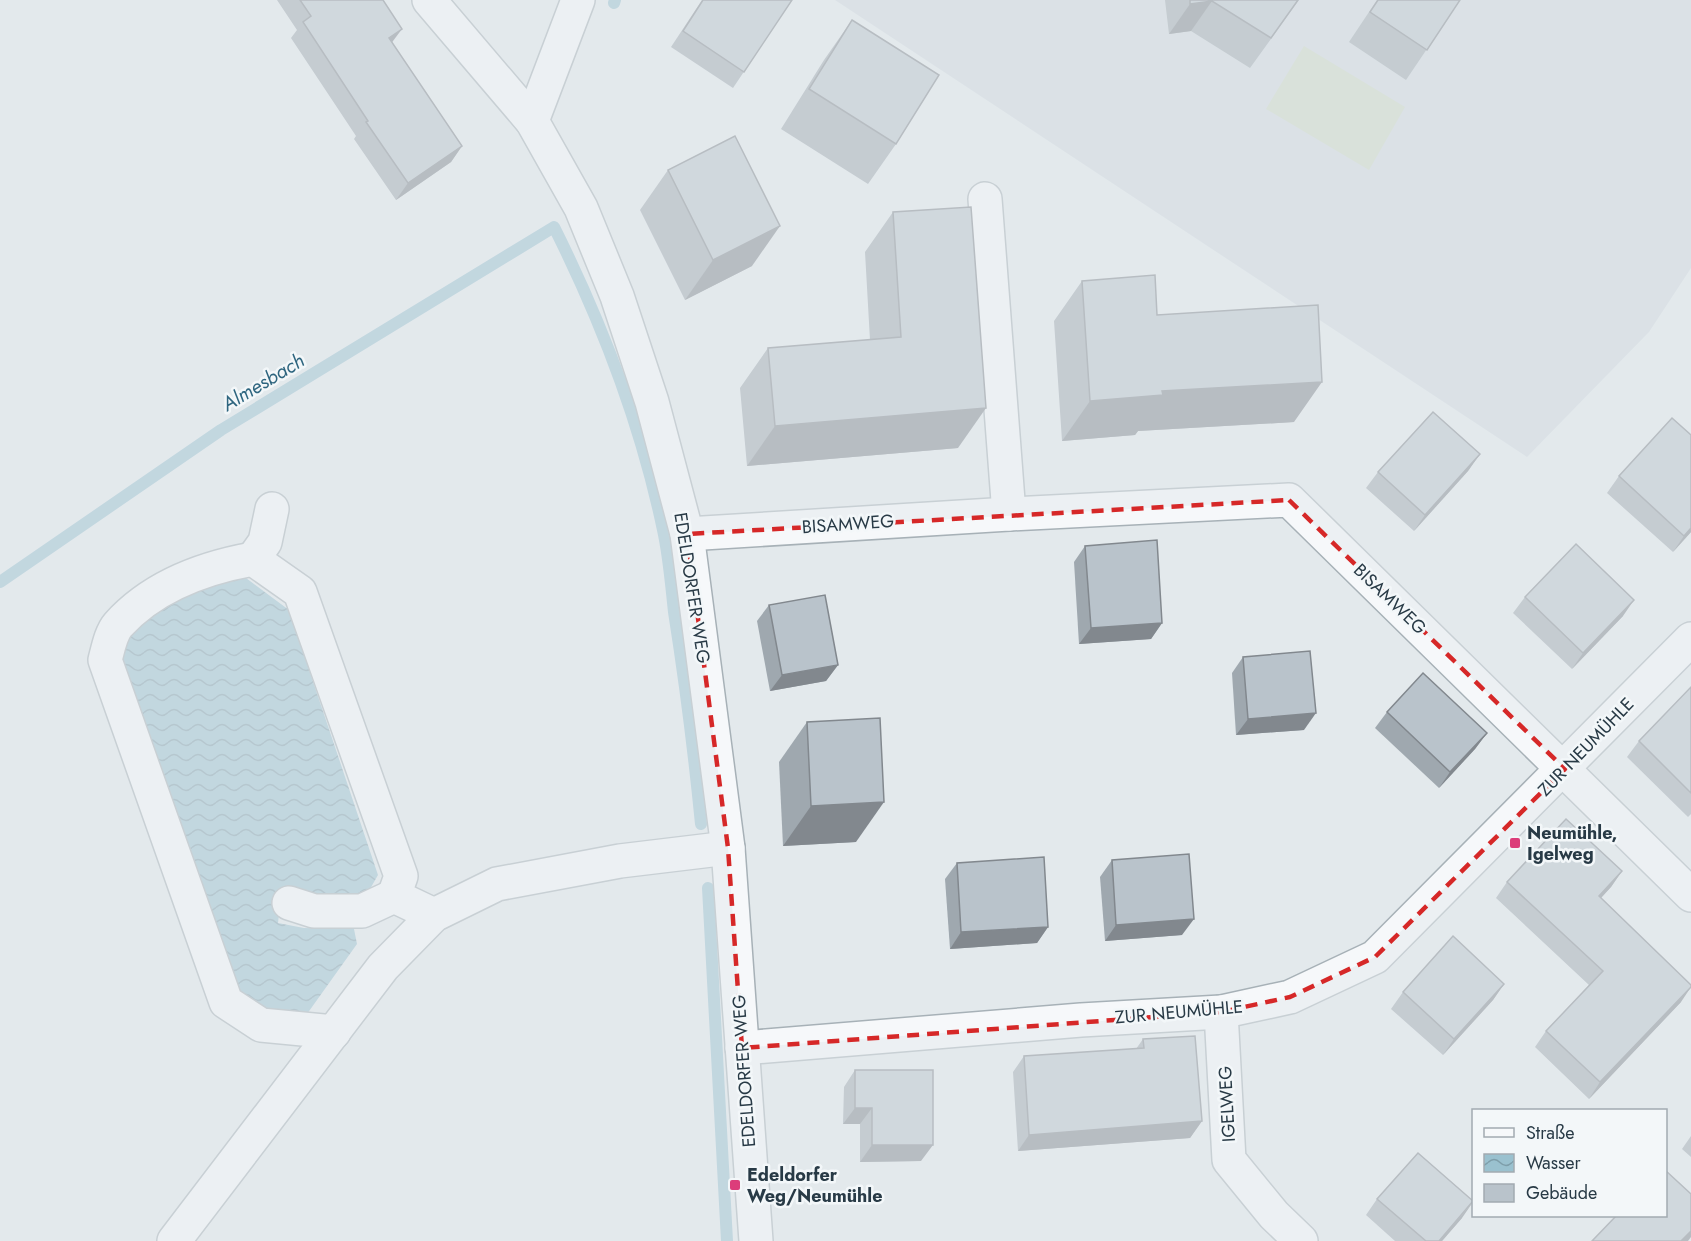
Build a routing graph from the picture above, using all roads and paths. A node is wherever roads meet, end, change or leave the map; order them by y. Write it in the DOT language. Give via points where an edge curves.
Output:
graph roads {
  1 [pos="429,0"];
  2 [pos="578,0"];
  3 [pos="531,121"];
  4 [pos="986,199"];
  5 [pos="272,509"];
  6 [pos="1009,514"];
  7 [pos="687,534"];
  8 [pos="253,559"];
  9 [pos="1691,639"];
  10 [pos="1564,769"];
  11 [pos="728,848"];
  12 [pos="1691,895"];
  13 [pos="394,896"];
  14 [pos="289,903"];
  15 [pos="434,915"];
  16 [pos="1221,1011"];
  17 [pos="334,1032"];
  18 [pos="742,1048"];
  19 [pos="174,1241"];
  20 [pos="756,1241"];
  21 [pos="1301,1241"];
  1 -- 3 [label="street, EDELDORFER WEG"];
  2 -- 3 [label="street"];
  3 -- 7 [label="street, EDELDORFER WEG" via="581,207 617,296 652,402"];
  4 -- 6 [label="street"];
  5 -- 8 [label="street" via="265,542"];
  6 -- 7 [label="street, BISAMWEG"];
  6 -- 10 [label="street, BISAMWEG" via="1289,500"];
  7 -- 11 [label="street, EDELDORFER WEG"];
  8 -- 13 [label="street" via="300,592 401,876"];
  8 -- 17 [label="street" via="218,565 160,588 116,626 105,660 226,1002 261,1025"];
  9 -- 10 [label="street, ZUR NEUMÜHLE"];
  10 -- 12 [label="street, BISAMWEG"];
  10 -- 16 [label="street, ZUR NEUMÜHLE" via="1375,957 1290,997"];
  11 -- 15 [label="street" via="620,861 497,885"];
  11 -- 18 [label="street, EDELDORFER WEG"];
  13 -- 14 [label="street" via="362,911 314,911"];
  13 -- 15 [label="street"];
  15 -- 17 [label="street" via="383,967"];
  16 -- 18 [label="street, ZUR NEUMÜHLE"];
  16 -- 21 [label="street, IGELWEG" via="1229,1160"];
  17 -- 19 [label="street"];
  18 -- 20 [label="street, EDELDORFER WEG"];
}
